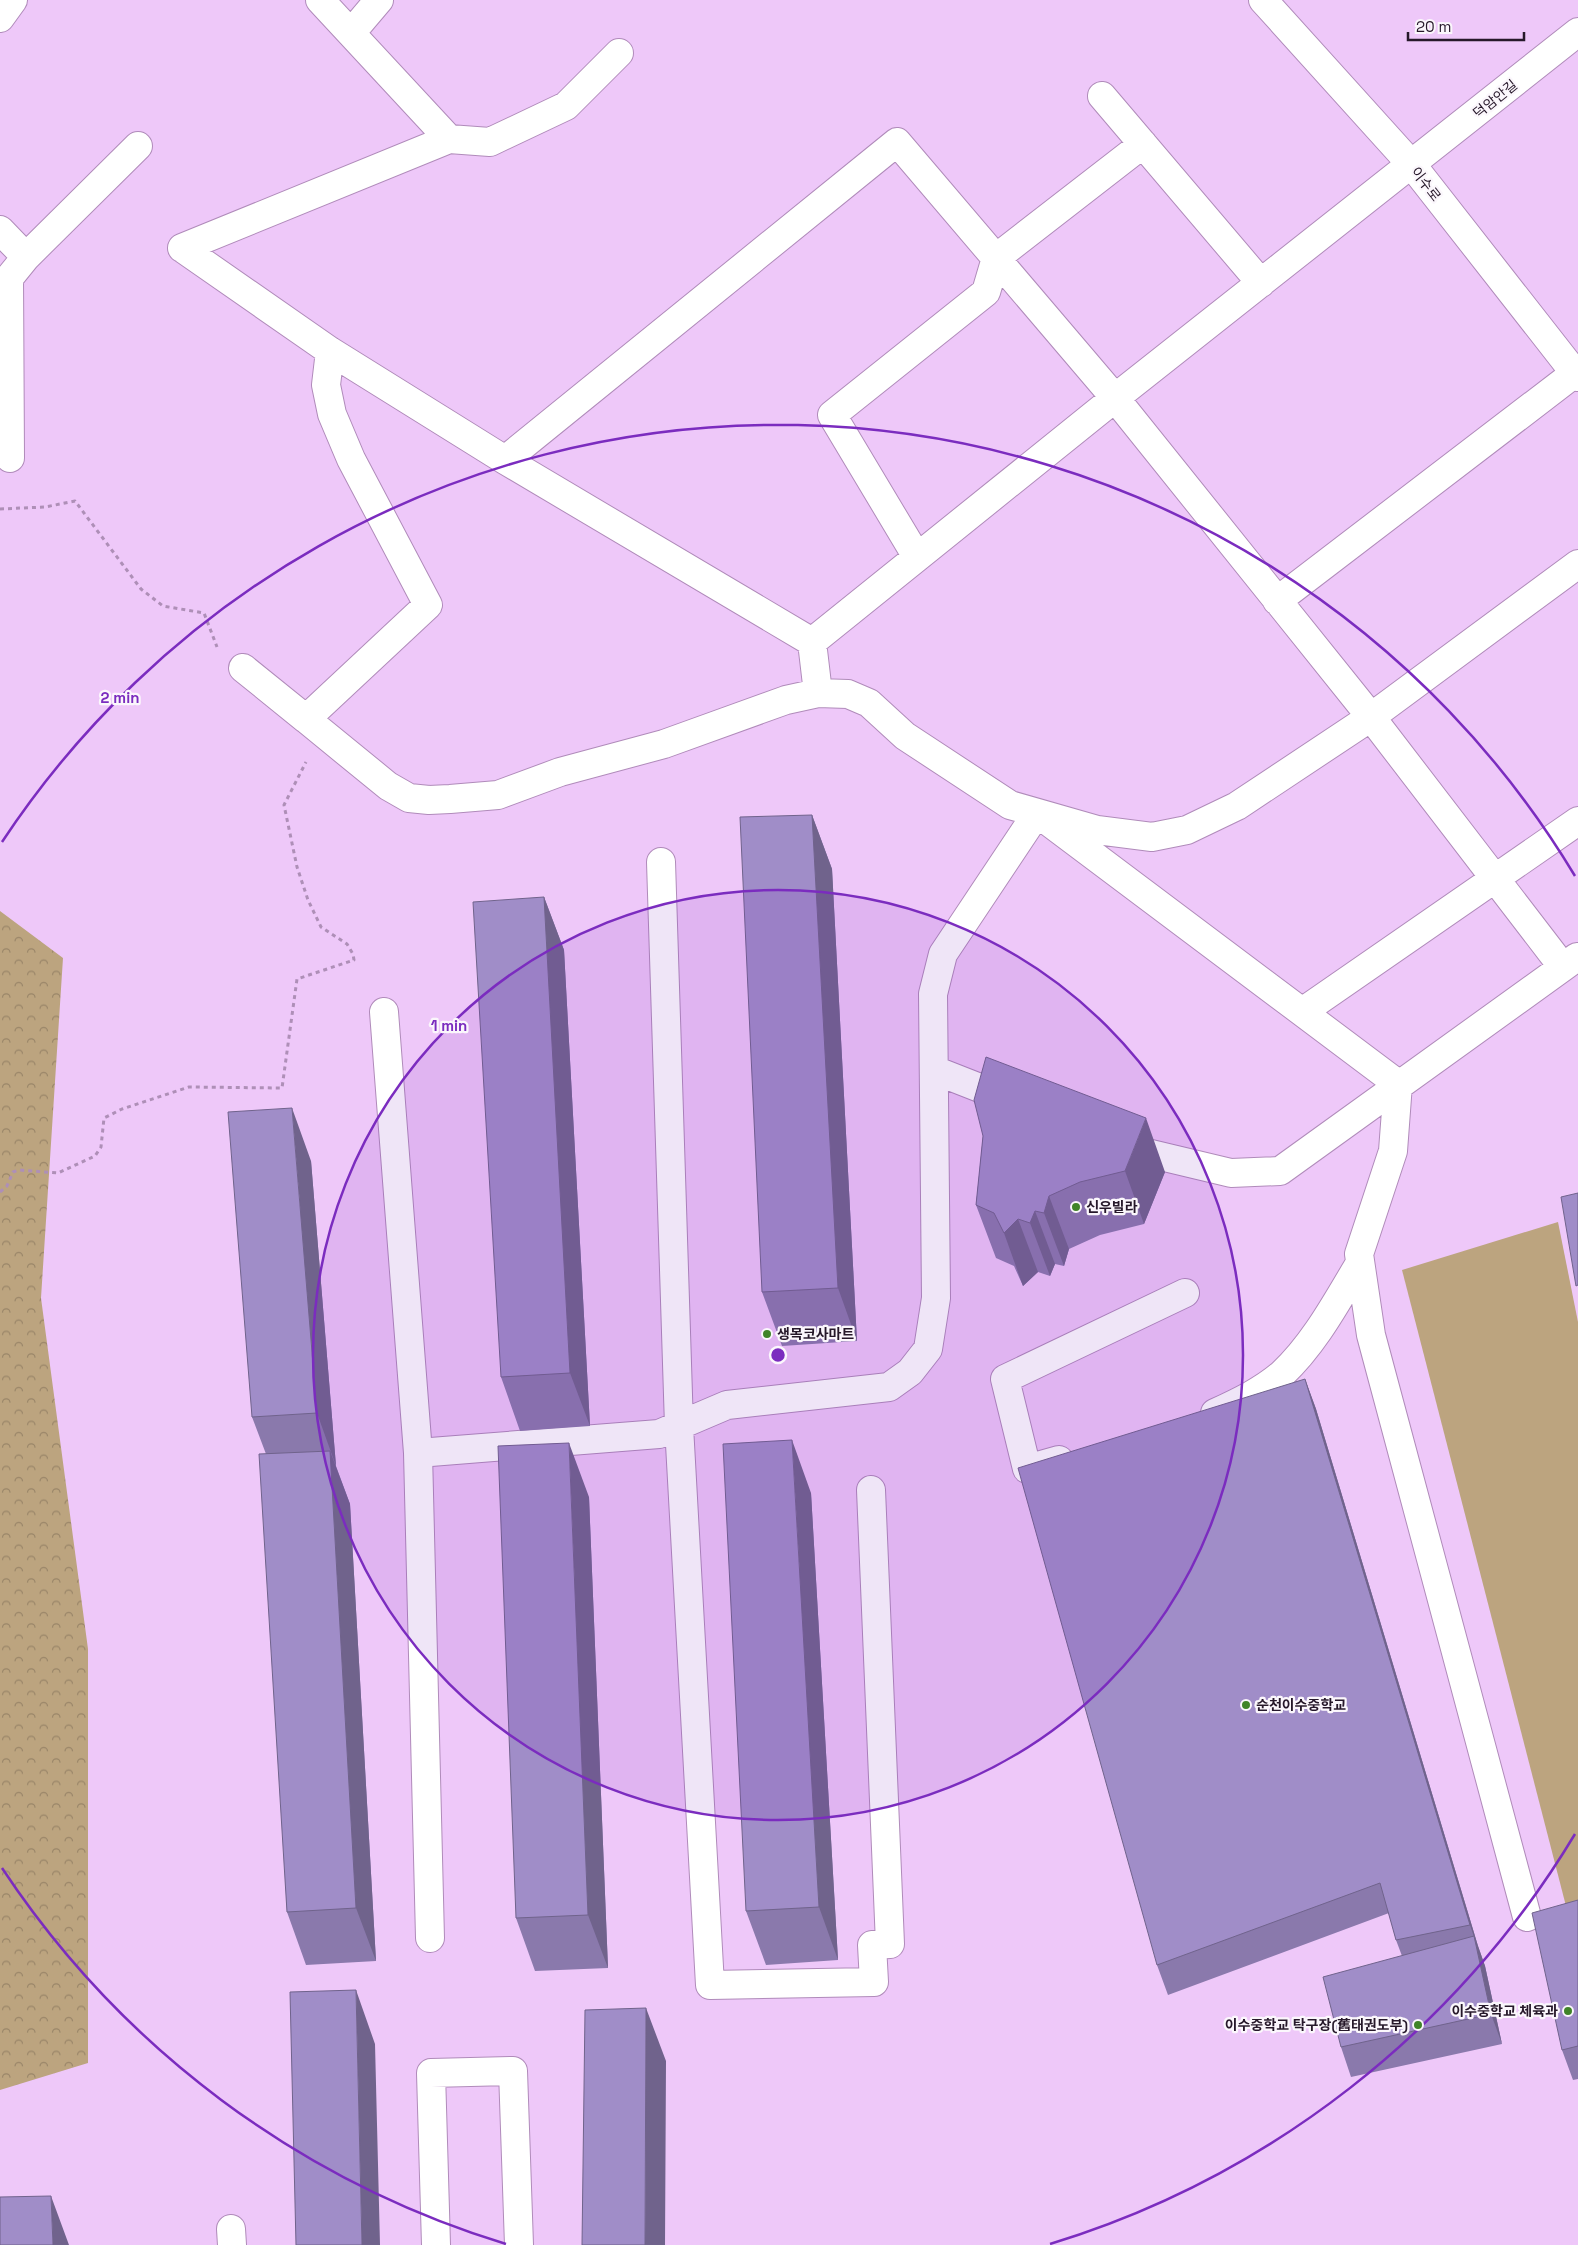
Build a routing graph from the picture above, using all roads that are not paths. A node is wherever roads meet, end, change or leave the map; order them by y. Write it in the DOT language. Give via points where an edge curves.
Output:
graph roads {
  1 [pos="13,0"];
  2 [pos="320,0"];
  3 [pos="379,0"];
  4 [pos="1263,0"];
  5 [pos="0,18"];
  6 [pos="1578,32"];
  7 [pos="352,33"];
  8 [pos="619,53"];
  9 [pos="1102,96"];
  10 [pos="449,139"];
  11 [pos="1143,144"];
  12 [pos="138,146"];
  13 [pos="1412,165"];
  14 [pos="0,230"];
  15 [pos="26,257"];
  16 [pos="996,258"];
  17 [pos="1262,283"];
  18 [pos="330,352"];
  19 [pos="1576,375"];
  20 [pos="1115,398"];
  21 [pos="10,458"];
  22 [pos="505,460"];
  23 [pos="917,557"];
  24 [pos="1578,564"];
  25 [pos="1277,601"];
  26 [pos="812,642"];
  27 [pos="243,668"];
  28 [pos="818,693"];
  29 [pos="1371,717"];
  30 [pos="306,719"];
  31 [pos="1038,813"];
  32 [pos="1578,821"];
  33 [pos="661,862"];
  34 [pos="1494,879"];
  35 [pos="1570,961"];
  36 [pos="384,1012"];
  37 [pos="1302,1012"];
  38 [pos="934,1070"];
  39 [pos="1398,1084"];
  40 [pos="1032,1109"];
  41 [pos="1103,1137"];
  42 [pos="1360,1263"];
  43 [pos="1185,1293"];
  44 [pos="1194,1422"];
  45 [pos="679,1426"];
  46 [pos="418,1453"];
  47 [pos="1083,1454"];
  48 [pos="872,1490"];
  49 [pos="1527,1917"];
  50 [pos="430,1938"];
  51 [pos="436,2245"];
  52 [pos="519,2245"];
  1 -- 5 [label="street"];
  2 -- 7 [label="street"];
  3 -- 7 [label="street"];
  4 -- 13 [label="street, 이수로"];
  6 -- 13 [label="street, 덕암안길"];
  7 -- 10 [label="street"];
  8 -- 10 [label="street" via="566,106 490,142"];
  9 -- 11 [label="street"];
  10 -- 18 [label="street" via="182,248"];
  11 -- 16 [label="street"];
  11 -- 17 [label="street"];
  12 -- 15 [label="street"];
  13 -- 17 [label="street, 덕암안길"];
  13 -- 19 [label="street, 이수로"];
  14 -- 15 [label="street"];
  15 -- 21 [label="street" via="9,278"];
  16 -- 20 [label="street"];
  16 -- 22 [label="street" via="897,142"];
  16 -- 23 [label="street" via="986,292 832,415"];
  17 -- 20 [label="street, 덕암안길"];
  18 -- 22 [label="street"];
  18 -- 30 [label="street" via="326,385 332,414 351,459 428,605"];
  19 -- 25 [label="street"];
  20 -- 23 [label="street, 덕암안길"];
  20 -- 25 [label="street"];
  22 -- 26 [label="street"];
  23 -- 26 [label="street, 덕암안길"];
  24 -- 29 [label="street"];
  25 -- 29 [label="street"];
  26 -- 28 [label="street"];
  27 -- 30 [label="street"];
  28 -- 30 [label="street" via="786,700 664,744 560,772 498,795 429,800 410,798 388,786"];
  28 -- 31 [label="street" via="848,694 870,703 905,736 979,786 1010,805"];
  29 -- 31 [label="street" via="1237,806 1187,830 1152,837 1119,834"];
  29 -- 34 [label="street"];
  31 -- 37 [label="street"];
  31 -- 38 [label="street" via="943,954 933,994"];
  32 -- 34 [label="street"];
  33 -- 45 [label="street"];
  34 -- 35 [label="street"];
  34 -- 37 [label="street"];
  35 -- 39 [label="street"];
  36 -- 46 [label="street"];
  37 -- 39 [label="street"];
  38 -- 40 [label="street"];
  38 -- 45 [label="street" via="936,1298 928,1350 910,1372 889,1387 727,1405"];
  39 -- 41 [label="street" via="1280,1170 1231,1173 1139,1151"];
  39 -- 42 [label="street" via="1393,1151 1359,1254"];
  42 -- 44 [label="street" via="1313,1338 1282,1374 1246,1399"];
  42 -- 49 [label="street" via="1371,1335"];
  43 -- 47 [label="street" via="1005,1379 1027,1469"];
  45 -- 46 [label="street" via="660,1434"];
  45 -- 48 [label="street" via="710,1985 874,1982 872,1945 890,1944"];
  46 -- 50 [label="street"];
  51 -- 52 [label="street" via="431,2073 513,2071"];
}
